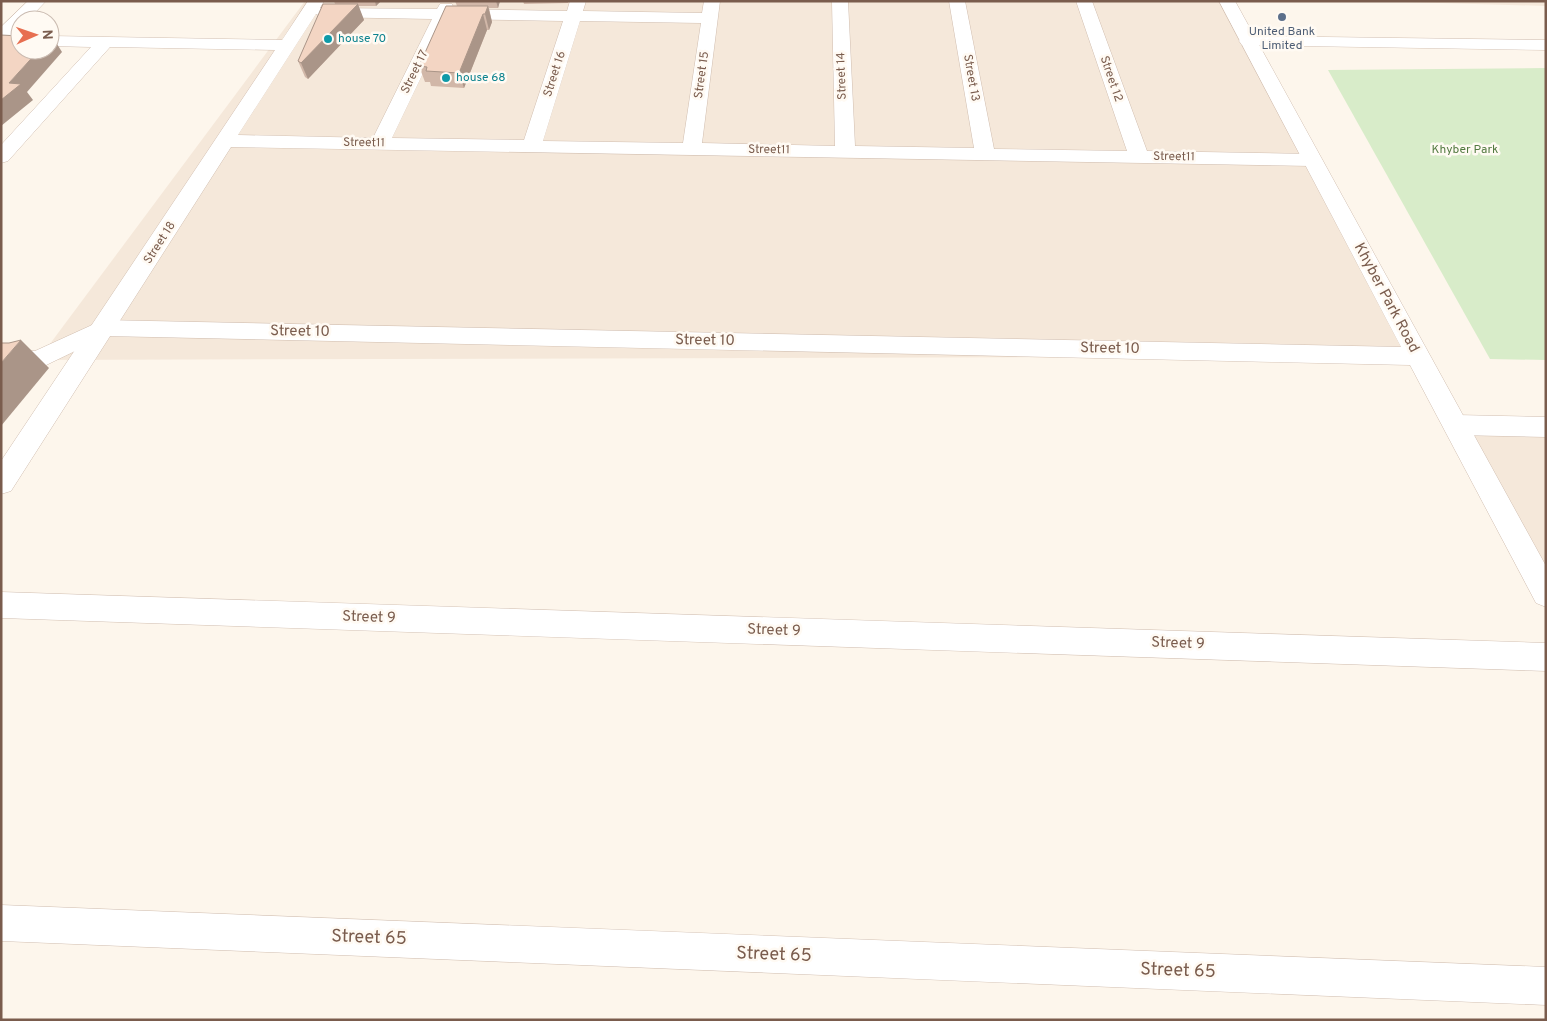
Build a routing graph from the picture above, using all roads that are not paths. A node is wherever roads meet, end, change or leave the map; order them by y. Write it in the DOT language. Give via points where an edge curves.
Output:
graph roads {
  1 [pos="38,1"];
  2 [pos="840,1"];
  3 [pos="957,1"];
  4 [pos="1084,1"];
  5 [pos="1227,1"];
  6 [pos="312,7"];
  7 [pos="447,8"];
  8 [pos="576,9"];
  9 [pos="711,10"];
  10 [pos="1,38"];
  11 [pos="60,41"];
  12 [pos="1248,41"];
  13 [pos="105,42"];
  14 [pos="287,45"];
  15 [pos="1546,45"];
  16 [pos="227,141"];
  17 [pos="380,144"];
  18 [pos="532,146"];
  19 [pos="692,149"];
  20 [pos="845,152"];
  21 [pos="985,154"];
  22 [pos="1,157"];
  23 [pos="1139,157"];
  24 [pos="1312,160"];
  25 [pos="104,328"];
  26 [pos="1417,356"];
  27 [pos="1,359"];
  28 [pos="1456,425"];
  29 [pos="1546,427"];
  30 [pos="1,483"];
  31 [pos="1546,594"];
  32 [pos="1,606"];
  33 [pos="1546,657"];
  34 [pos="1,924"];
  35 [pos="1546,986"];
  1 -- 10 [label="street"];
  2 -- 20 [label="street, Street 14"];
  3 -- 21 [label="street, Street 13"];
  4 -- 23 [label="street, Street 12"];
  5 -- 12 [label="street, Khyber Park Road"];
  6 -- 7 [label="street"];
  6 -- 14 [label="street, Street 18"];
  7 -- 8 [label="street"];
  7 -- 17 [label="street, Street 17"];
  8 -- 9 [label="street"];
  8 -- 18 [label="street, Street 16"];
  9 -- 19 [label="street, Street 15"];
  11 -- 13 [label="street"];
  12 -- 15 [label="street"];
  12 -- 24 [label="street, Khyber Park Road"];
  13 -- 14 [label="street"];
  13 -- 22 [label="street"];
  14 -- 16 [label="street, Street 18"];
  16 -- 17 [label="street, Street11"];
  16 -- 25 [label="street, Street 18"];
  17 -- 18 [label="street, Street11"];
  18 -- 19 [label="street, Street11"];
  19 -- 20 [label="street, Street11"];
  20 -- 21 [label="street, Street11"];
  21 -- 23 [label="street, Street11"];
  23 -- 24 [label="street, Street11"];
  24 -- 26 [label="street, Khyber Park Road"];
  25 -- 26 [label="street, Street 10"];
  25 -- 27 [label="street, Street 10" via="38,360"];
  25 -- 30 [label="street, Street 18"];
  26 -- 28 [label="street, Khyber Park Road"];
  28 -- 29 [label="street"];
  28 -- 31 [label="street, Khyber Park Road"];
  32 -- 33 [label="street, Street 9"];
  34 -- 35 [label="street, Street 65"];
}
